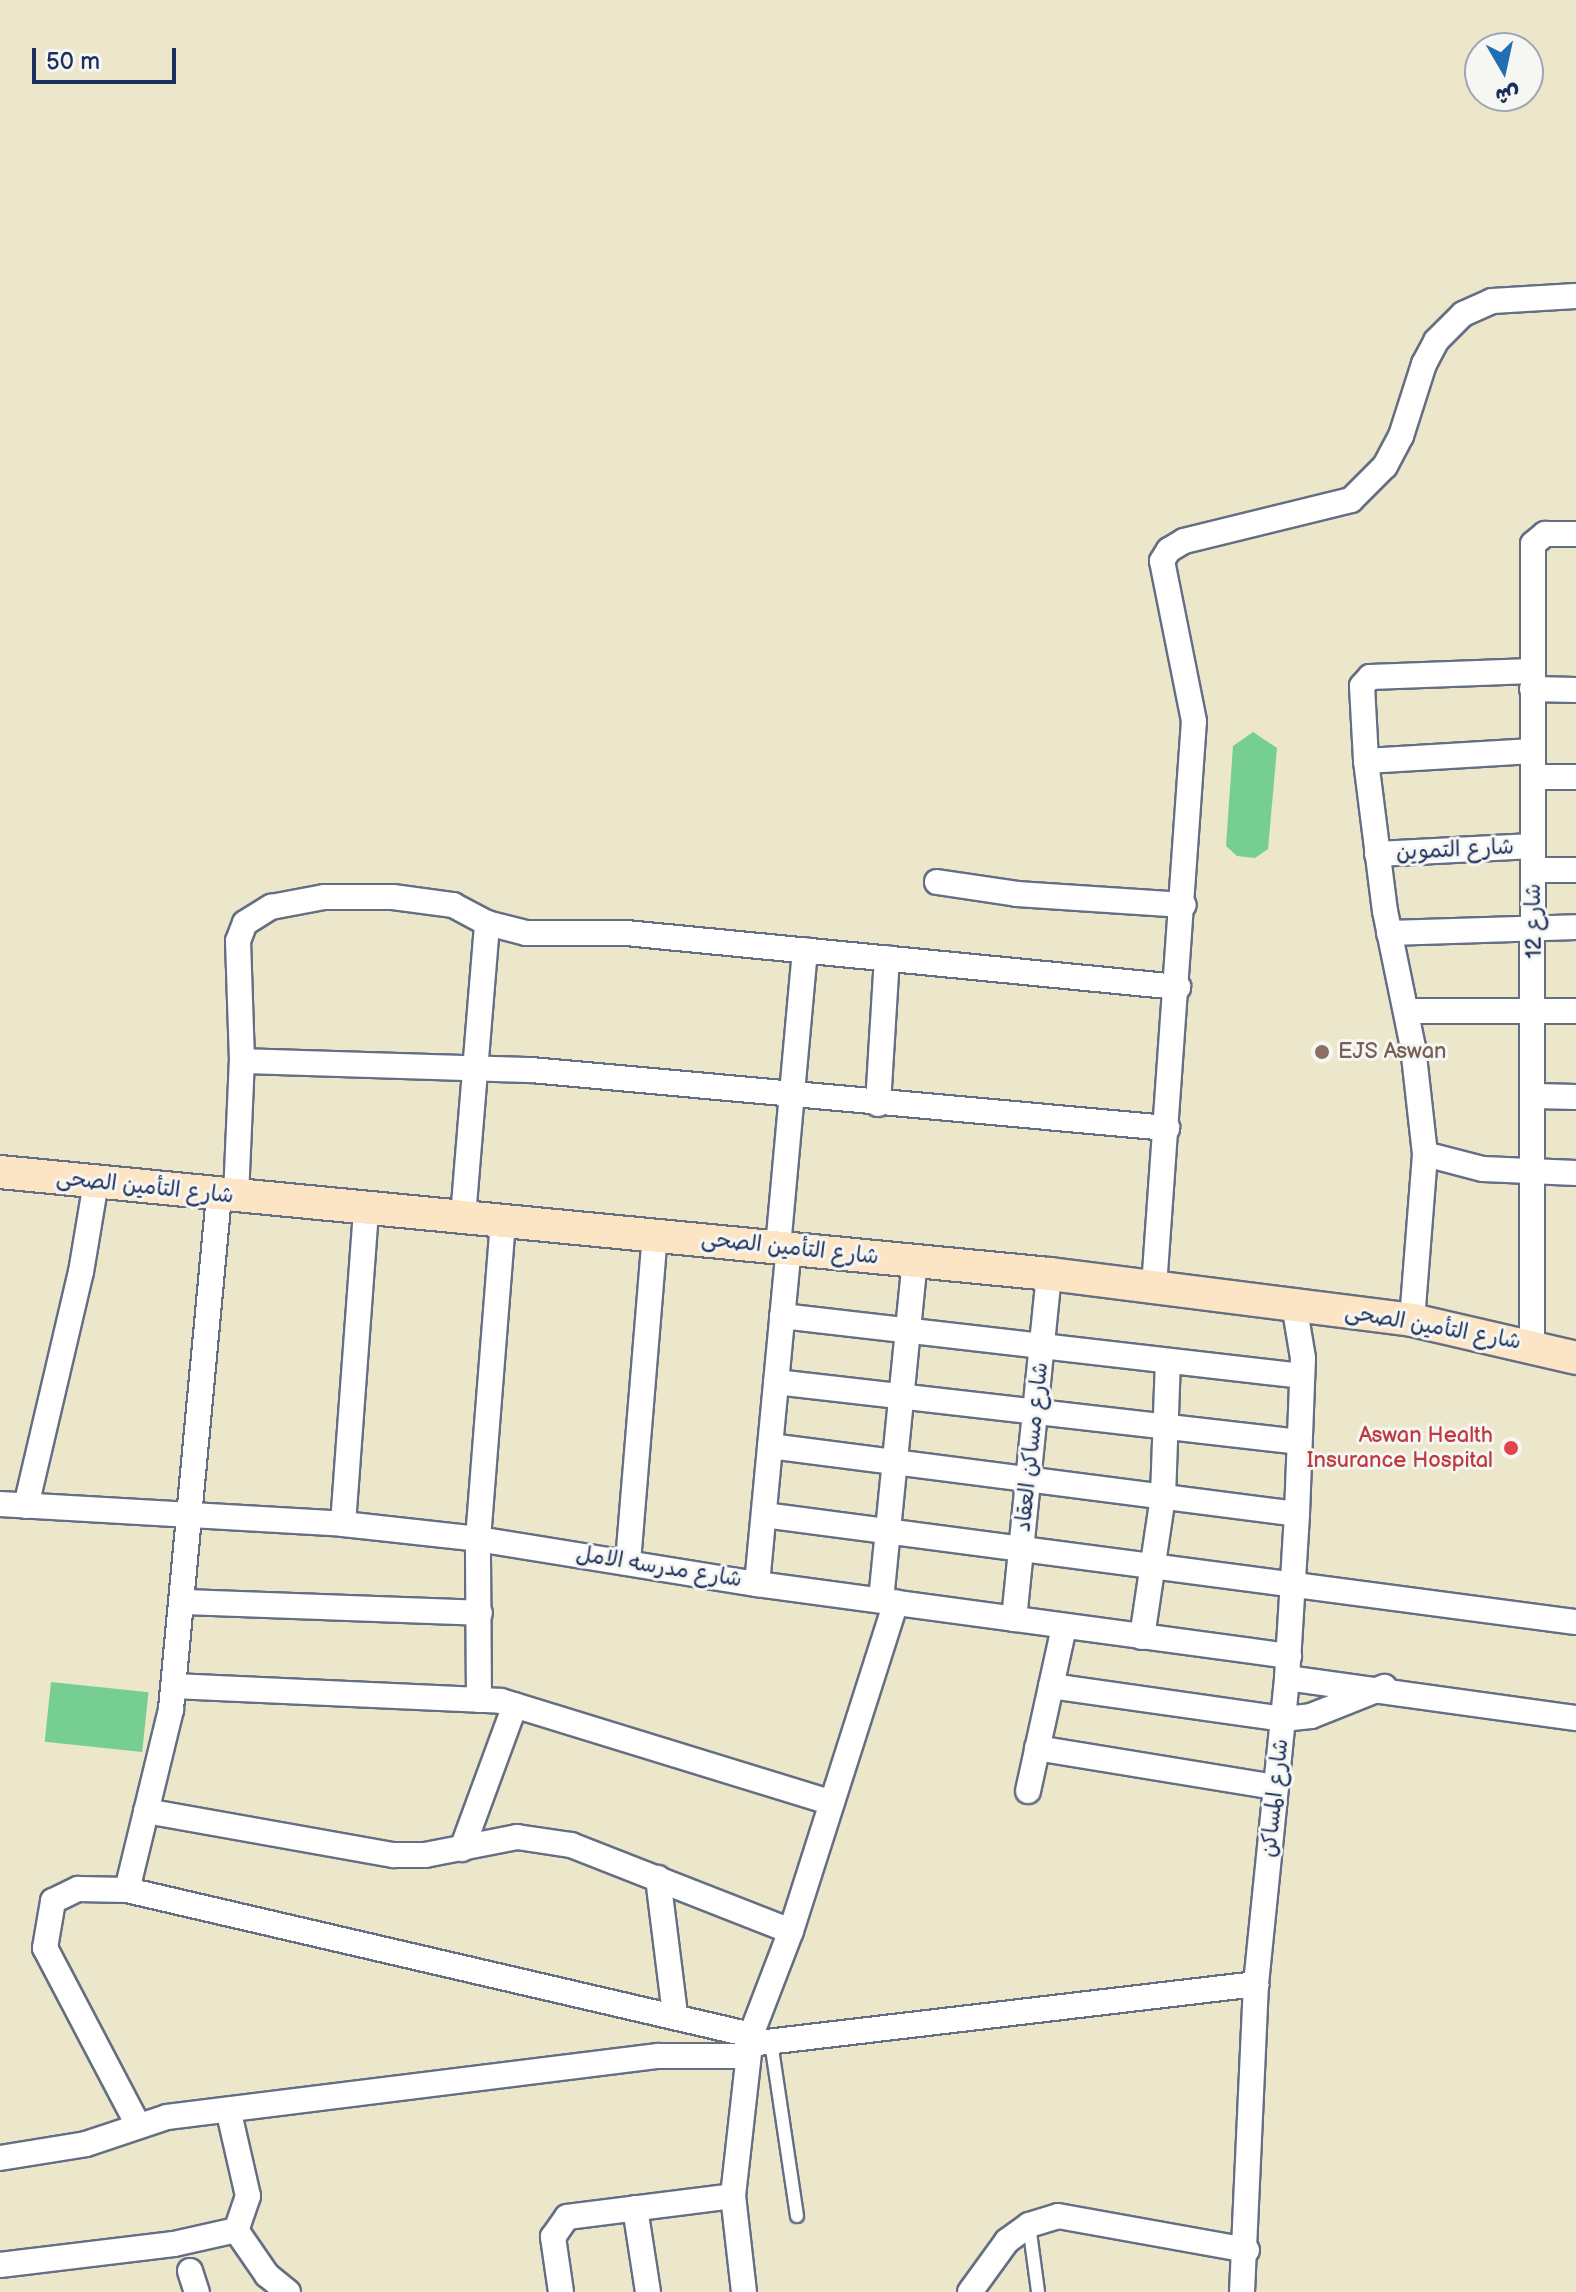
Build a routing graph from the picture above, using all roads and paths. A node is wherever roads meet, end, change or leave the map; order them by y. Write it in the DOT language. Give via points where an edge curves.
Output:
graph roads {
  1 [pos="1576,296"];
  2 [pos="1576,534"];
  3 [pos="1532,680"];
  4 [pos="1576,690"];
  5 [pos="1533,751"];
  6 [pos="1366,761"];
  7 [pos="1533,777"];
  8 [pos="1576,777"];
  9 [pos="1377,854"];
  10 [pos="1533,858"];
  11 [pos="1576,870"];
  12 [pos="937,882"];
  13 [pos="1184,905"];
  14 [pos="487,923"];
  15 [pos="1576,927"];
  16 [pos="1534,928"];
  17 [pos="1389,933"];
  18 [pos="805,950"];
  19 [pos="887,958"];
  20 [pos="1178,987"];
  21 [pos="1406,1011"];
  22 [pos="1535,1011"];
  23 [pos="1576,1011"];
  24 [pos="242,1061"];
  25 [pos="473,1067"];
  26 [pos="791,1096"];
  27 [pos="1536,1096"];
  28 [pos="1576,1097"];
  29 [pos="878,1104"];
  30 [pos="1167,1128"];
  31 [pos="1425,1154"];
  32 [pos="0,1172"];
  33 [pos="1535,1172"];
  34 [pos="1576,1173"];
  35 [pos="96,1182"];
  36 [pos="227,1195"];
  37 [pos="366,1209"];
  38 [pos="463,1217"];
  39 [pos="503,1220"];
  40 [pos="655,1234"];
  41 [pos="784,1247"];
  42 [pos="915,1261"];
  43 [pos="1049,1274"];
  44 [pos="1154,1287"];
  45 [pos="1294,1304"];
  46 [pos="782,1316"];
  47 [pos="1412,1320"];
  48 [pos="908,1331"];
  49 [pos="1532,1345"];
  50 [pos="1042,1346"];
  51 [pos="1576,1358"];
  52 [pos="1168,1361"];
  53 [pos="1302,1376"];
  54 [pos="776,1382"];
  55 [pos="901,1396"];
  56 [pos="1035,1412"];
  57 [pos="1165,1427"];
  58 [pos="1299,1442"];
  59 [pos="770,1446"];
  60 [pos="895,1462"];
  61 [pos="1028,1479"];
  62 [pos="1163,1496"];
  63 [pos="0,1504"];
  64 [pos="26,1506"];
  65 [pos="191,1514"];
  66 [pos="1297,1514"];
  67 [pos="764,1515"];
  68 [pos="343,1524"];
  69 [pos="888,1532"];
  70 [pos="478,1539"];
  71 [pos="1021,1549"];
  72 [pos="628,1562"];
  73 [pos="1153,1567"];
  74 [pos="757,1584"];
  75 [pos="1293,1585"];
  76 [pos="889,1601"];
  77 [pos="183,1602"];
  78 [pos="480,1613"];
  79 [pos="1014,1619"];
  80 [pos="1576,1622"];
  81 [pos="1064,1627"];
  82 [pos="1142,1637"];
  83 [pos="1288,1667"];
  84 [pos="174,1686"];
  85 [pos="1051,1686"];
  86 [pos="1384,1687"];
  87 [pos="479,1700"];
  88 [pos="515,1705"];
  89 [pos="1576,1718"];
  90 [pos="1283,1719"];
  91 [pos="1037,1748"];
  92 [pos="1276,1787"];
  93 [pos="1028,1791"];
  94 [pos="832,1803"];
  95 [pos="146,1811"];
  96 [pos="462,1849"];
  97 [pos="658,1878"];
  98 [pos="127,1890"];
  99 [pos="791,1931"];
  100 [pos="1256,1984"];
  101 [pos="675,2014"];
  102 [pos="755,2044"];
  103 [pos="229,2113"];
  104 [pos="138,2125"];
  105 [pos="0,2158"];
  106 [pos="733,2196"];
  107 [pos="635,2208"];
  108 [pos="797,2216"];
  109 [pos="1029,2225"];
  110 [pos="236,2230"];
  111 [pos="1247,2250"];
  112 [pos="0,2265"];
  113 [pos="288,2292"];
  114 [pos="561,2292"];
  115 [pos="648,2292"];
  116 [pos="744,2292"];
  117 [pos="970,2292"];
  118 [pos="1038,2292"];
  119 [pos="1242,2292"];
  1 -- 13 [label="street" via="1492,301 1463,314 1436,341 1424,364 1401,436 1385,466 1351,500 1184,541 1169,550 1162,561 1194,706"];
  2 -- 3 [label="street, شارع 12" via="1545,534 1533,544"];
  3 -- 4 [label="street"];
  3 -- 5 [label="street, شارع 12"];
  3 -- 6 [label="street" via="1370,677 1362,686"];
  5 -- 6 [label="street"];
  5 -- 7 [label="street, شارع 12"];
  6 -- 9 [label="street"];
  7 -- 8 [label="street"];
  7 -- 10 [label="street, شارع 12"];
  9 -- 10 [label="street, شارع التموين"];
  9 -- 17 [label="street"];
  10 -- 11 [label="street, شارع التموين"];
  10 -- 16 [label="street, شارع 12"];
  12 -- 13 [label="street" via="1017,894"];
  13 -- 20 [label="street"];
  14 -- 18 [label="street" via="526,933 626,933"];
  14 -- 24 [label="street" via="453,905 393,897 324,897 271,907 245,923 238,941"];
  14 -- 25 [label="street"];
  15 -- 16 [label="street"];
  16 -- 17 [label="street"];
  16 -- 22 [label="street, شارع 12"];
  17 -- 21 [label="street"];
  18 -- 19 [label="street"];
  18 -- 26 [label="street"];
  19 -- 20 [label="street"];
  19 -- 29 [label="street"];
  20 -- 30 [label="street"];
  21 -- 22 [label="street"];
  21 -- 31 [label="street"];
  22 -- 23 [label="street"];
  22 -- 27 [label="street, شارع 12"];
  24 -- 25 [label="street"];
  24 -- 36 [label="street"];
  25 -- 26 [label="street"];
  25 -- 38 [label="street"];
  26 -- 29 [label="street"];
  26 -- 41 [label="street"];
  27 -- 28 [label="street"];
  27 -- 33 [label="street, شارع 12"];
  29 -- 30 [label="street"];
  30 -- 44 [label="street"];
  31 -- 33 [label="street" via="1483,1169"];
  31 -- 47 [label="street"];
  32 -- 35 [label="street, شارع التأمين الصحى"];
  33 -- 34 [label="street"];
  33 -- 49 [label="street, شارع 12"];
  35 -- 36 [label="street, شارع التأمين الصحى"];
  35 -- 64 [label="street" via="81,1272"];
  36 -- 37 [label="street, شارع التأمين الصحى"];
  36 -- 65 [label="street"];
  37 -- 38 [label="street, شارع التأمين الصحى"];
  37 -- 68 [label="street"];
  38 -- 39 [label="street, شارع التأمين الصحى"];
  39 -- 40 [label="street, شارع التأمين الصحى"];
  39 -- 70 [label="street"];
  40 -- 41 [label="street, شارع التأمين الصحى"];
  40 -- 72 [label="street"];
  41 -- 42 [label="street, شارع التأمين الصحى"];
  41 -- 46 [label="street"];
  42 -- 43 [label="street, شارع التأمين الصحى"];
  42 -- 48 [label="street"];
  43 -- 44 [label="street, شارع التأمين الصحى"];
  43 -- 50 [label="street, شارع مساكن العقاد"];
  44 -- 45 [label="street, شارع التأمين الصحى"];
  45 -- 47 [label="street, شارع التأمين الصحى"];
  45 -- 53 [label="street, شارع المساكن"];
  46 -- 48 [label="street"];
  46 -- 54 [label="street"];
  47 -- 49 [label="street, شارع التأمين الصحى"];
  48 -- 50 [label="street"];
  48 -- 55 [label="street"];
  49 -- 51 [label="street, شارع التأمين الصحى"];
  50 -- 52 [label="street"];
  50 -- 56 [label="street, شارع مساكن العقاد"];
  52 -- 53 [label="street"];
  52 -- 57 [label="street"];
  53 -- 58 [label="street, شارع المساكن"];
  54 -- 55 [label="street"];
  54 -- 59 [label="street"];
  55 -- 56 [label="street"];
  55 -- 60 [label="street"];
  56 -- 57 [label="street"];
  56 -- 61 [label="street, شارع مساكن العقاد"];
  57 -- 58 [label="street"];
  57 -- 62 [label="street"];
  58 -- 66 [label="street, شارع المساكن"];
  59 -- 60 [label="street"];
  59 -- 67 [label="street"];
  60 -- 61 [label="street"];
  60 -- 69 [label="street"];
  61 -- 62 [label="street"];
  61 -- 71 [label="street, شارع مساكن العقاد"];
  62 -- 66 [label="street"];
  62 -- 73 [label="street"];
  63 -- 64 [label="street, شارع مدرسه الامل"];
  64 -- 65 [label="street, شارع مدرسه الامل"];
  65 -- 68 [label="street, شارع مدرسه الامل"];
  65 -- 77 [label="street"];
  66 -- 75 [label="street, شارع المساكن"];
  67 -- 69 [label="street"];
  67 -- 74 [label="street"];
  68 -- 70 [label="street, شارع مدرسه الامل"];
  69 -- 71 [label="street"];
  69 -- 76 [label="street"];
  70 -- 72 [label="street, شارع مدرسه الامل"];
  70 -- 78 [label="street"];
  71 -- 73 [label="street"];
  71 -- 79 [label="street, شارع مساكن العقاد"];
  72 -- 74 [label="street, شارع مدرسه الامل"];
  73 -- 75 [label="street"];
  73 -- 82 [label="street"];
  74 -- 76 [label="street, شارع مدرسه الامل"];
  75 -- 80 [label="street"];
  75 -- 83 [label="street, شارع المساكن"];
  76 -- 79 [label="street, شارع مدرسه الامل"];
  76 -- 94 [label="street"];
  77 -- 78 [label="street"];
  77 -- 84 [label="street"];
  78 -- 87 [label="street"];
  79 -- 81 [label="street, شارع مدرسه الامل"];
  81 -- 82 [label="street, شارع مدرسه الامل"];
  81 -- 85 [label="street"];
  82 -- 83 [label="street, شارع مدرسه الامل"];
  83 -- 86 [label="street, شارع مدرسه الامل"];
  83 -- 90 [label="street, شارع المساكن"];
  84 -- 87 [label="street"];
  84 -- 95 [label="street"];
  85 -- 90 [label="street"];
  85 -- 91 [label="street"];
  86 -- 89 [label="street, شارع مدرسه الامل"];
  86 -- 90 [label="street" via="1311,1716"];
  87 -- 88 [label="street"];
  88 -- 94 [label="street"];
  88 -- 96 [label="street"];
  90 -- 92 [label="street, شارع المساكن"];
  91 -- 92 [label="street"];
  91 -- 93 [label="street"];
  92 -- 100 [label="street, شارع المساكن"];
  94 -- 99 [label="street"];
  95 -- 96 [label="street" via="394,1855"];
  95 -- 98 [label="street"];
  96 -- 97 [label="street" via="517,1837 571,1845"];
  97 -- 99 [label="street"];
  97 -- 101 [label="street"];
  98 -- 101 [label="street"];
  98 -- 104 [label="street" via="103,1886 59,1896 47,1917 45,1948"];
  99 -- 102 [label="street"];
  100 -- 102 [label="street"];
  100 -- 111 [label="street, شارع المساكن"];
  101 -- 102 [label="street"];
  102 -- 103 [label="street"];
  102 -- 106 [label="street"];
  102 -- 108 [label="lane"];
  103 -- 104 [label="street"];
  103 -- 110 [label="street" via="248,2196"];
  104 -- 105 [label="street" via="86,2144"];
  106 -- 107 [label="street"];
  106 -- 116 [label="street"];
  107 -- 114 [label="street" via="580,2214 558,2226 553,2237"];
  107 -- 115 [label="street"];
  109 -- 111 [label="street" via="1073,2215"];
  109 -- 117 [label="street" via="998,2251"];
  109 -- 118 [label="lane"];
  110 -- 112 [label="street" via="174,2244"];
  110 -- 113 [label="street" via="267,2275"];
  111 -- 119 [label="street, شارع المساكن"];
}
